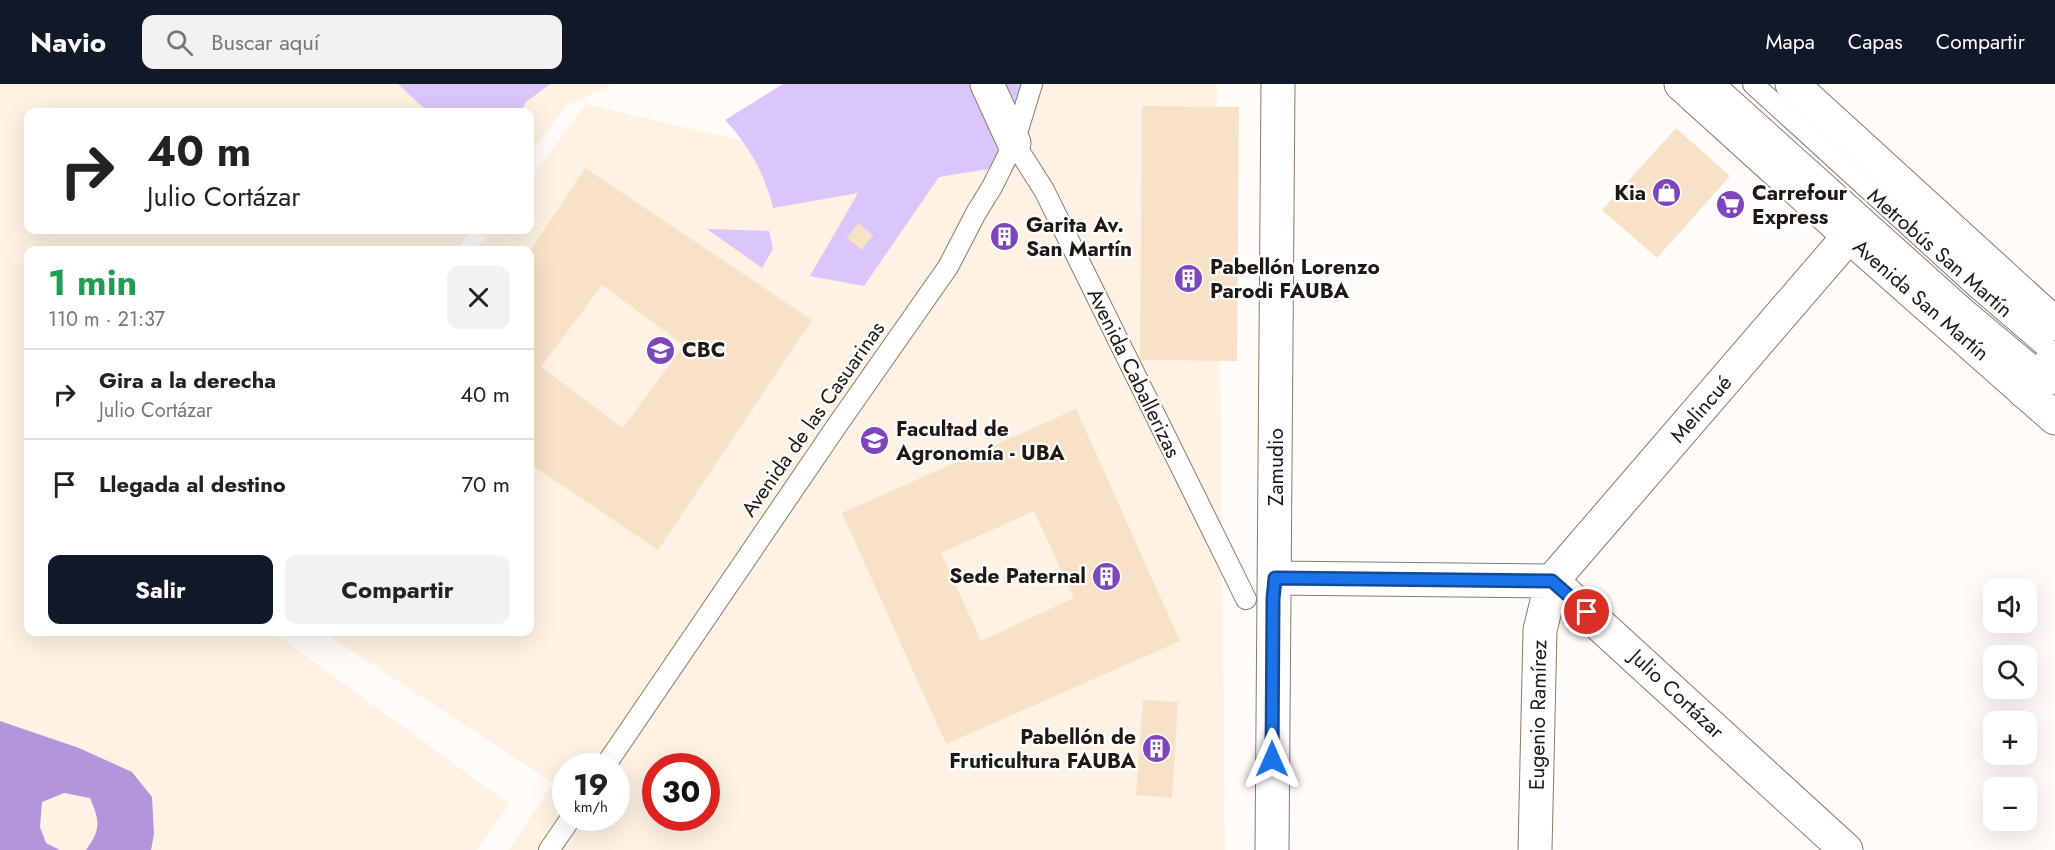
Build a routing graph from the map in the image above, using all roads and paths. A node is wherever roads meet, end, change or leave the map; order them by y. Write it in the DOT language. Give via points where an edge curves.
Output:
graph roads {
  1 [pos="987,84"];
  2 [pos="1032,84"];
  3 [pos="1278,84"];
  4 [pos="1681,84"];
  5 [pos="1715,84"];
  6 [pos="1753,84"];
  7 [pos="1792,84"];
  8 [pos="1014,143"];
  9 [pos="1849,237"];
  10 [pos="2055,324"];
  11 [pos="2046,372"];
  12 [pos="2055,418"];
  13 [pos="1275,578"];
  14 [pos="1552,581"];
  15 [pos="1246,599"];
  16 [pos="614,753"];
  17 [pos="562,831"];
  18 [pos="549,850"];
  19 [pos="1272,850"];
  20 [pos="1535,850"];
  21 [pos="1846,850"];
  1 -- 8 [label="street, Avenida Caballerizas"];
  2 -- 8 [label="lane, Avenida de las Casuarinas"];
  3 -- 13 [label="street, Zamudio"];
  4 -- 9 [label="street, Avenida San Martín"];
  5 -- 11 [label="lane, Metrobús San Martín" via="1955,300"];
  6 -- 11 [label="lane, Metrobús San Martín" via="1979,290"];
  7 -- 10 [label="street"];
  8 -- 15 [label="lane, Avenida Caballerizas" via="1044,190"];
  8 -- 16 [label="lane, Avenida de las Casuarinas" via="948,267"];
  9 -- 11 [label="street, Avenida San Martín"];
  9 -- 14 [label="street, Melincué"];
  11 -- 12 [label="street, Avenida San Martín"];
  13 -- 14 [label="street"];
  13 -- 19 [label="street, Zamudio"];
  14 -- 20 [label="street, Eugenio Ramírez" via="1540,630"];
  14 -- 21 [label="street, Julio Cortázar"];
  17 -- 18 [label="lane"];
}
